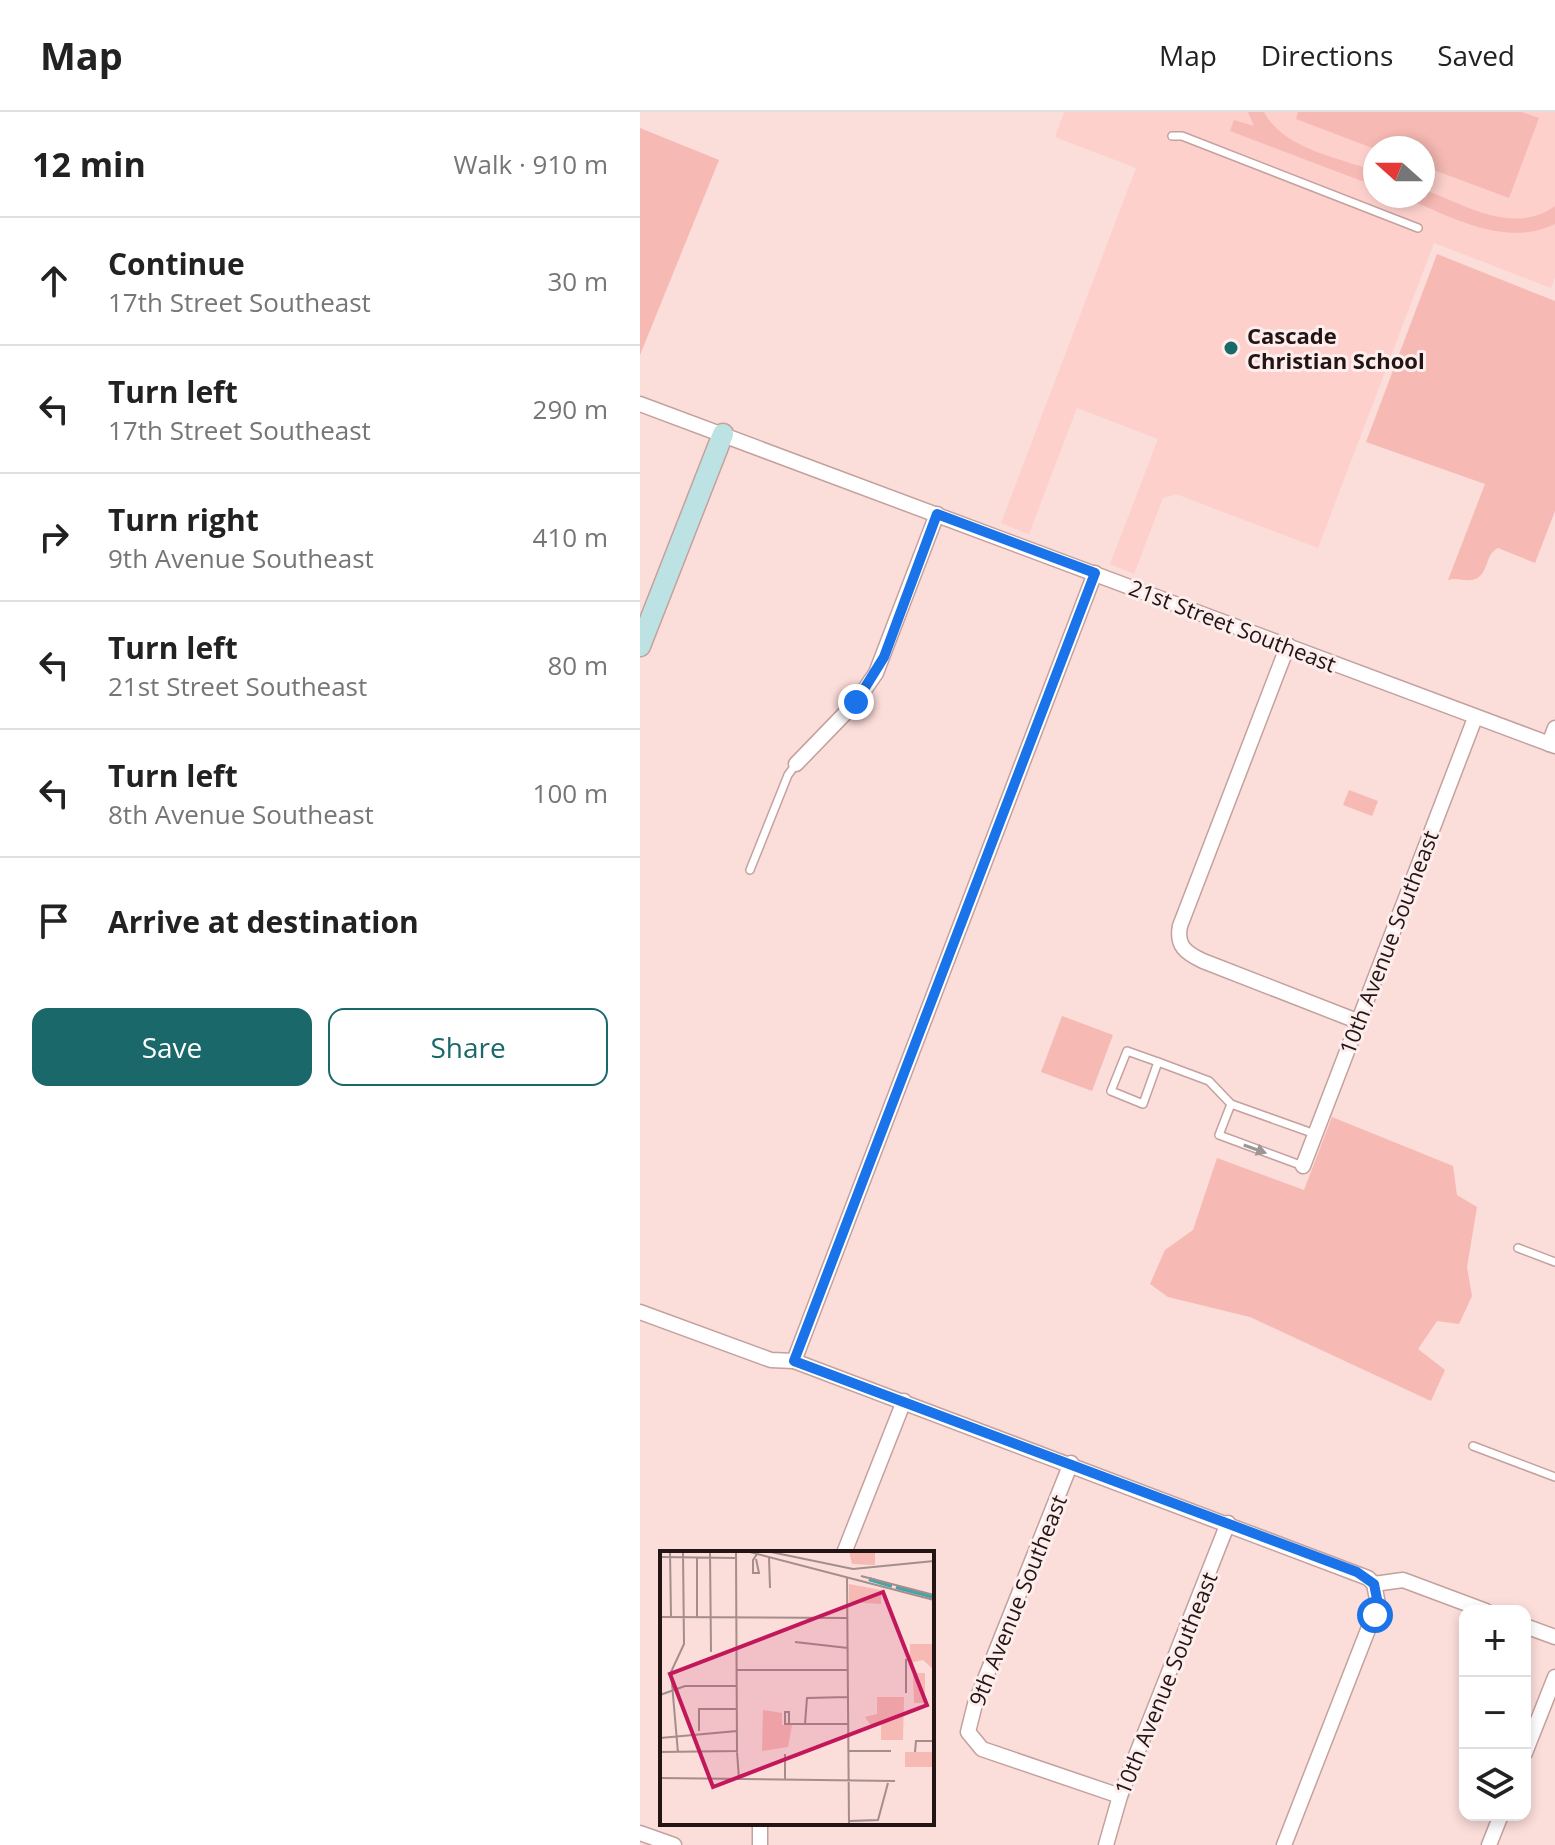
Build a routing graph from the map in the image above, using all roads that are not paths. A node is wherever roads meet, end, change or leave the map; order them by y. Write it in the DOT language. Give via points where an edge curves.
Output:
graph roads {
  1 [pos="1172,136"];
  2 [pos="1418,228"];
  3 [pos="640,404"];
  4 [pos="723,434"];
  5 [pos="937,514"];
  6 [pos="1095,573"];
  7 [pos="1288,645"];
  8 [pos="640,646"];
  9 [pos="1475,718"];
  10 [pos="1555,728"];
  11 [pos="1552,745"];
  12 [pos="796,764"];
  13 [pos="750,870"];
  14 [pos="1357,1021"];
  15 [pos="1158,1062"];
  16 [pos="1231,1104"];
  17 [pos="1315,1134"];
  18 [pos="1303,1166"];
  19 [pos="1518,1248"];
  20 [pos="1555,1262"];
  21 [pos="640,1312"];
  22 [pos="794,1361"];
  23 [pos="904,1401"];
  24 [pos="1473,1446"];
  25 [pos="1071,1463"];
  26 [pos="1555,1477"];
  27 [pos="1228,1523"];
  28 [pos="845,1551"];
  29 [pos="1374,1584"];
  30 [pos="1470,1605"];
  31 [pos="1531,1628"];
  32 [pos="1555,1637"];
  33 [pos="1555,1677"];
  34 [pos="1527,1749"];
  35 [pos="1120,1796"];
  36 [pos="1499,1821"];
  37 [pos="640,1833"];
  38 [pos="674,1845"];
  39 [pos="1106,1845"];
  40 [pos="1284,1845"];
  41 [pos="1489,1845"];
  1 -- 2 [label="lane"];
  3 -- 4 [label="street, 21st Street Southeast"];
  4 -- 5 [label="street, 21st Street Southeast"];
  4 -- 8 [label="street"];
  5 -- 6 [label="street, 21st Street Southeast"];
  5 -- 12 [label="street" via="876,673 856,702"];
  6 -- 7 [label="street, 21st Street Southeast"];
  6 -- 22 [label="street"];
  7 -- 9 [label="street, 21st Street Southeast"];
  7 -- 14 [label="street" via="1180,926 1179,941 1182,949 1203,961"];
  9 -- 11 [label="street, 21st Street Southeast"];
  9 -- 14 [label="street, 10th Avenue Southeast"];
  10 -- 11 [label="street"];
  12 -- 13 [label="lane"];
  14 -- 17 [label="street, 10th Avenue Southeast"];
  15 -- 15 [label="lane" via="1127,1051 1111,1091 1143,1104"];
  15 -- 16 [label="lane" via="1209,1081"];
  16 -- 17 [label="lane"];
  16 -- 18 [label="lane, one-way" via="1219,1135"];
  17 -- 18 [label="street, 10th Avenue Southeast"];
  19 -- 20 [label="lane"];
  21 -- 22 [label="street" via="757,1356"];
  22 -- 23 [label="street"];
  23 -- 25 [label="street"];
  23 -- 28 [label="street"];
  24 -- 26 [label="lane"];
  25 -- 27 [label="street"];
  25 -- 35 [label="street, 9th Avenue Southeast" via="969,1720 971,1737 982,1749"];
  27 -- 29 [label="street" via="1357,1572"];
  27 -- 35 [label="street, 10th Avenue Southeast"];
  29 -- 30 [label="street" via="1403,1580"];
  29 -- 40 [label="street" via="1375,1615"];
  31 -- 32 [label="street"];
  33 -- 34 [label="street"];
  35 -- 39 [label="street, 10th Avenue Southeast"];
  36 -- 41 [label="street"];
  37 -- 38 [label="street"];
}
